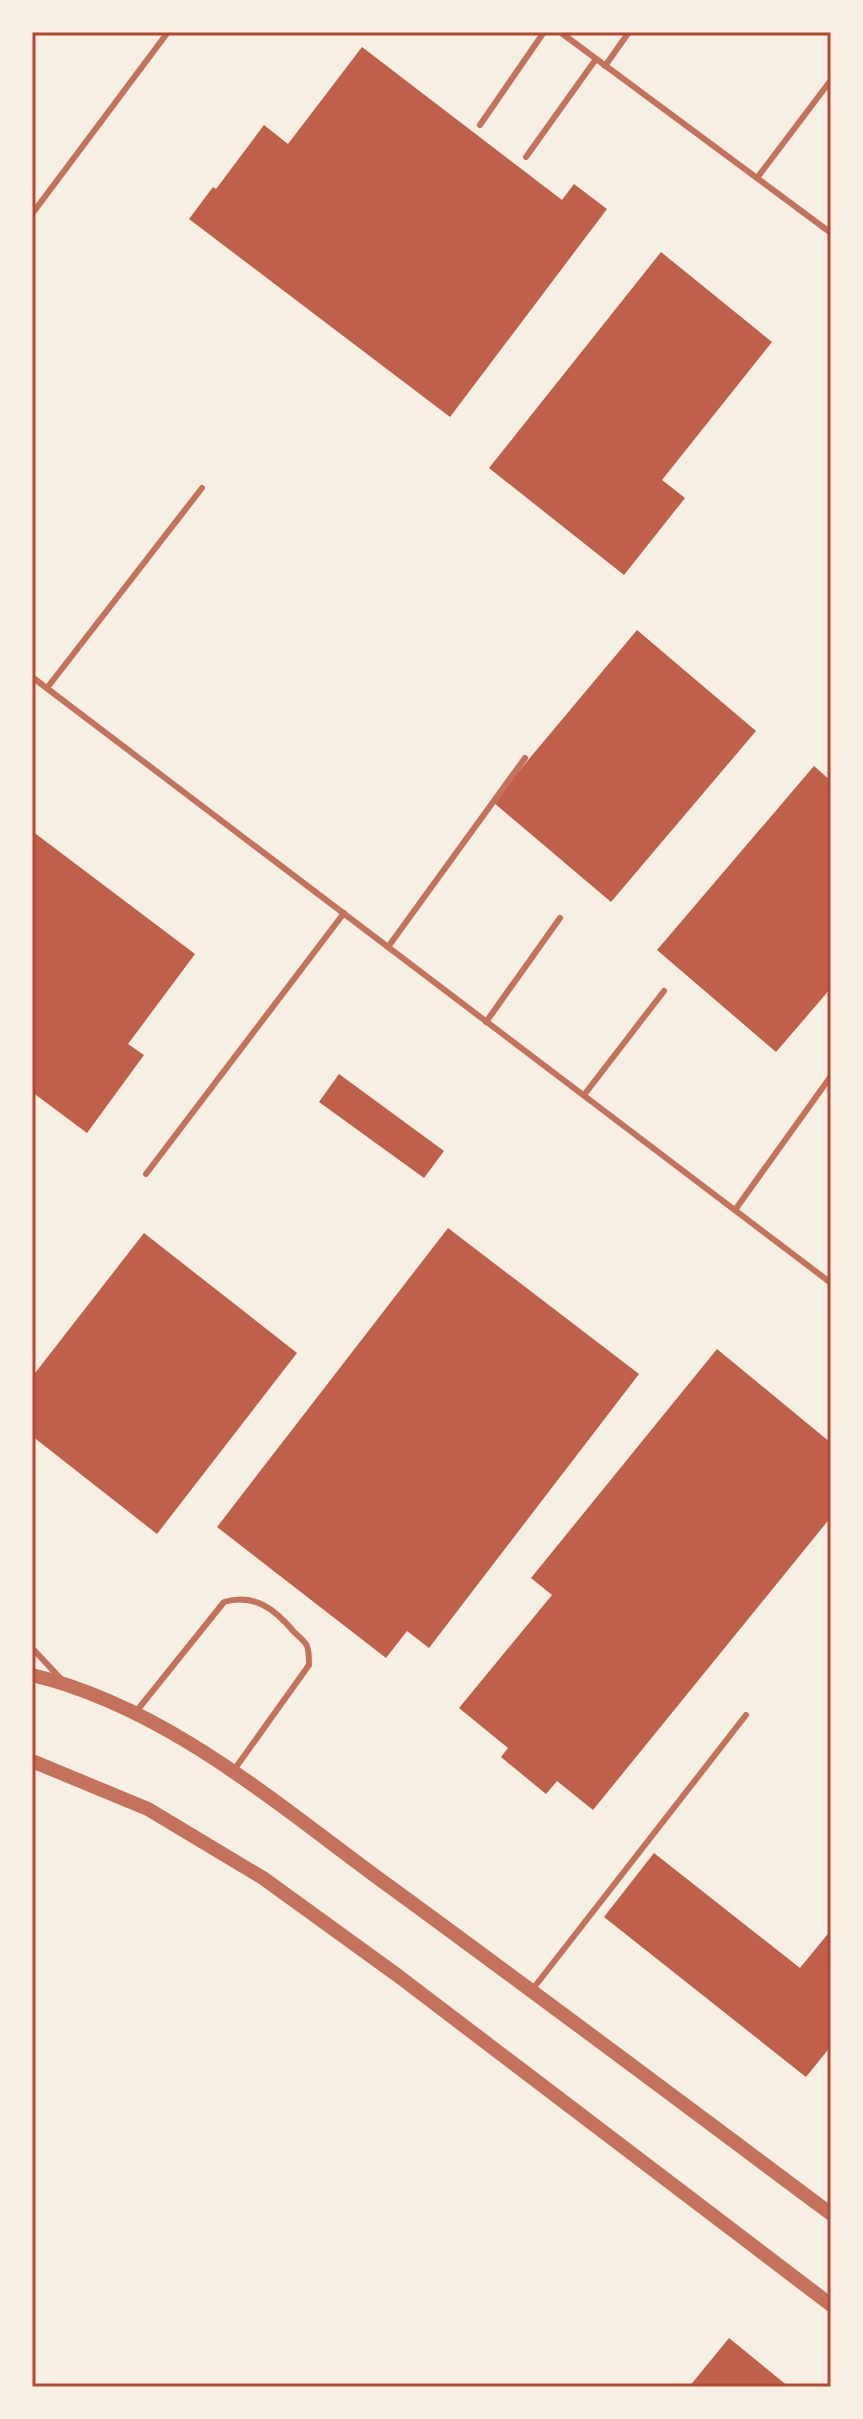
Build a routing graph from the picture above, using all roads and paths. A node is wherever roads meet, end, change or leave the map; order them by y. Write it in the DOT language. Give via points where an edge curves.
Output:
graph roads {
  1 [pos="168,32"];
  2 [pos="544,32"];
  3 [pos="560,32"];
  4 [pos="629,32"];
  5 [pos="596,59"];
  6 [pos="605,66"];
  7 [pos="831,80"];
  8 [pos="480,125"];
  9 [pos="526,157"];
  10 [pos="757,178"];
  11 [pos="32,214"];
  12 [pos="831,233"];
  13 [pos="202,488"];
  14 [pos="32,677"];
  15 [pos="47,688"];
  16 [pos="525,758"];
  17 [pos="344,913"];
  18 [pos="560,918"];
  19 [pos="388,947"];
  20 [pos="664,991"];
  21 [pos="486,1022"];
  22 [pos="831,1076"];
  23 [pos="584,1095"];
  24 [pos="146,1174"];
  25 [pos="735,1210"];
  26 [pos="831,1283"];
  27 [pos="32,1648"];
  28 [pos="32,1675"];
  29 [pos="63,1682"];
  30 [pos="135,1713"];
  31 [pos="746,1715"];
  32 [pos="32,1761"];
  33 [pos="233,1772"];
  34 [pos="532,1990"];
  35 [pos="831,2214"];
  36 [pos="831,2305"];
  1 -- 11 [label="lane"];
  2 -- 8 [label="lane"];
  3 -- 5 [label="lane"];
  4 -- 6 [label="lane"];
  5 -- 6 [label="lane"];
  5 -- 9 [label="lane"];
  6 -- 10 [label="lane"];
  7 -- 10 [label="lane"];
  10 -- 12 [label="lane"];
  13 -- 15 [label="lane"];
  14 -- 15 [label="lane"];
  15 -- 17 [label="lane"];
  16 -- 19 [label="lane"];
  17 -- 19 [label="lane"];
  17 -- 24 [label="lane"];
  18 -- 21 [label="lane"];
  19 -- 21 [label="lane"];
  20 -- 23 [label="lane"];
  21 -- 23 [label="lane"];
  22 -- 25 [label="lane"];
  23 -- 25 [label="lane"];
  25 -- 26 [label="lane"];
  27 -- 29 [label="lane"];
  28 -- 29 [label="street"];
  29 -- 30 [label="street"];
  30 -- 33 [label="street"];
  30 -- 33 [label="lane" via="224,1602 238,1598 267,1605 307,1647 309,1665"];
  31 -- 34 [label="lane"];
  32 -- 36 [label="street" via="148,1809 263,1878"];
  33 -- 34 [label="street"];
  34 -- 35 [label="street"];
}
